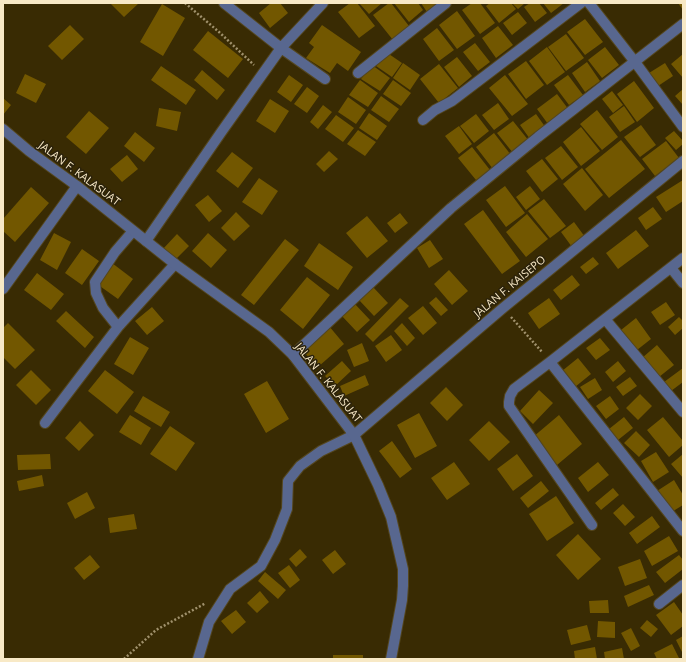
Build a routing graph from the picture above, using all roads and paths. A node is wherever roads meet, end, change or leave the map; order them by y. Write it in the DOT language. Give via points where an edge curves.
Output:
graph roads {
  1 [pos="185,3"];
  2 [pos="224,3"];
  3 [pos="323,3"];
  4 [pos="446,3"];
  5 [pos="581,3"];
  6 [pos="589,3"];
  7 [pos="683,24"];
  8 [pos="281,48"];
  9 [pos="635,62"];
  10 [pos="263,73"];
  11 [pos="358,73"];
  12 [pos="325,79"];
  13 [pos="423,120"];
  14 [pos="683,127"];
  15 [pos="3,129"];
  16 [pos="683,161"];
  17 [pos="77,186"];
  18 [pos="133,231"];
  19 [pos="146,241"];
  20 [pos="683,258"];
  21 [pos="175,264"];
  22 [pos="670,268"];
  23 [pos="683,283"];
  24 [pos="3,289"];
  25 [pos="503,308"];
  26 [pos="606,319"];
  27 [pos="118,326"];
  28 [pos="293,356"];
  29 [pos="550,362"];
  30 [pos="683,412"];
  31 [pos="44,423"];
  32 [pos="354,435"];
  33 [pos="592,525"];
  34 [pos="683,531"];
  35 [pos="683,585"];
  36 [pos="210,600"];
  37 [pos="659,604"];
  38 [pos="124,659"];
  39 [pos="198,659"];
  40 [pos="391,659"];
  1 -- 10 [label="path"];
  2 -- 8 [label="street"];
  3 -- 8 [label="street"];
  4 -- 11 [label="street"];
  5 -- 13 [label="street"];
  6 -- 9 [label="street"];
  7 -- 9 [label="street"];
  8 -- 10 [label="street"];
  8 -- 12 [label="street"];
  9 -- 14 [label="street"];
  9 -- 28 [label="street" via="451,208"];
  10 -- 19 [label="street"];
  15 -- 17 [label="street, JALAN F. KALASUAT"];
  16 -- 25 [label="street, JALAN F. KAISEPO"];
  17 -- 18 [label="street, JALAN F. KALASUAT"];
  17 -- 24 [label="street"];
  18 -- 19 [label="street, JALAN F. KALASUAT"];
  18 -- 27 [label="street" via="95,282 96,293 103,308"];
  19 -- 21 [label="street, JALAN F. KALASUAT"];
  20 -- 22 [label="street"];
  21 -- 27 [label="street"];
  21 -- 28 [label="street, JALAN F. KALASUAT" via="269,332"];
  22 -- 23 [label="street"];
  22 -- 26 [label="street"];
  25 -- 29 [label="path"];
  25 -- 32 [label="street, JALAN F. KAISEPO"];
  26 -- 29 [label="street"];
  26 -- 30 [label="street"];
  27 -- 31 [label="street"];
  28 -- 32 [label="street, JALAN F. KALASUAT"];
  29 -- 33 [label="street" via="514,389 509,406"];
  29 -- 34 [label="street"];
  32 -- 39 [label="street, JALAN F. KAISEPO" via="321,451 300,466 288,481 287,509 276,540 261,566 230,589 208,622"];
  32 -- 40 [label="street, JALAN F. KALASUAT" via="391,518 403,569 402,600"];
  35 -- 37 [label="street"];
  36 -- 38 [label="path" via="156,630"];
}
